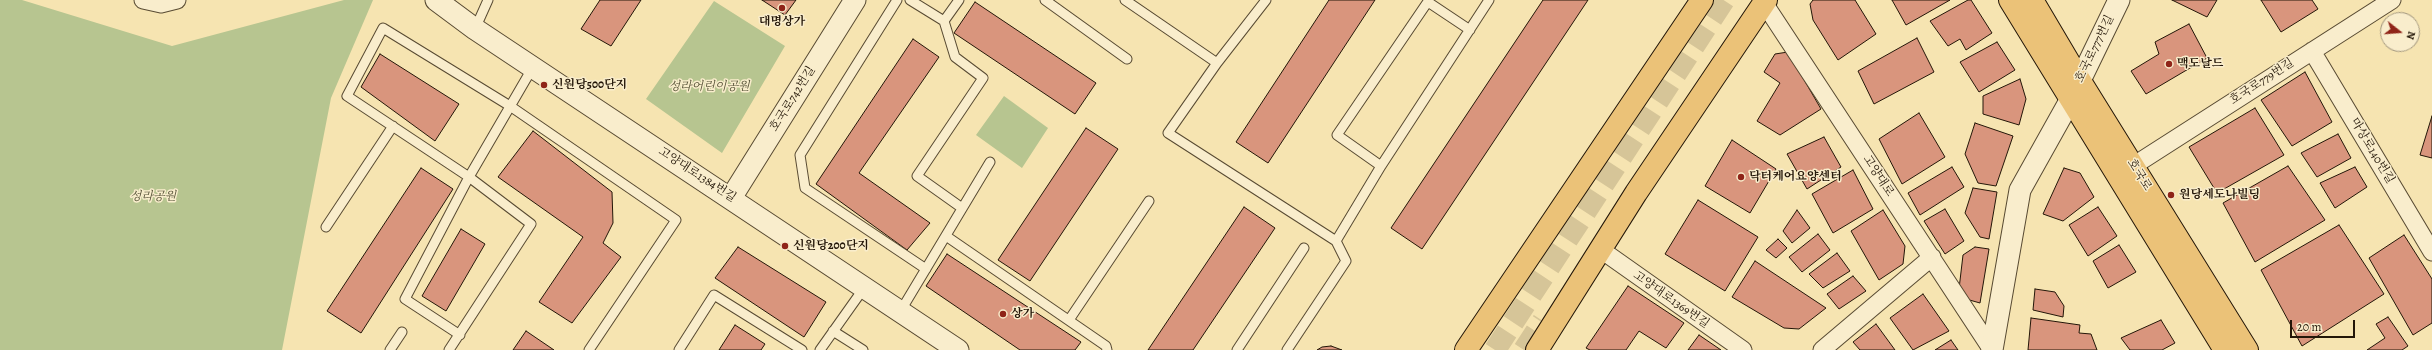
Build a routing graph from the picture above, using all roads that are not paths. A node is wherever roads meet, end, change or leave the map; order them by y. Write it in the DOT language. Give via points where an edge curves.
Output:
graph roads {
  1 [pos="143,0"];
  2 [pos="177,0"];
  3 [pos="436,0"];
  4 [pos="488,0"];
  5 [pos="855,0"];
  6 [pos="897,0"];
  7 [pos="910,0"];
  8 [pos="959,0"];
  9 [pos="1045,0"];
  10 [pos="1125,0"];
  11 [pos="1266,0"];
  12 [pos="1489,0"];
  13 [pos="1702,0"];
  14 [pos="2010,0"];
  15 [pos="2032,0"];
  16 [pos="2120,0"];
  17 [pos="2392,0"];
  18 [pos="1429,1"];
  19 [pos="1765,2"];
  20 [pos="944,21"];
  21 [pos="475,29"];
  22 [pos="1470,30"];
  23 [pos="2312,51"];
  24 [pos="1127,59"];
  25 [pos="1217,63"];
  26 [pos="533,67"];
  27 [pos="2076,89"];
  28 [pos="510,106"];
  29 [pos="393,126"];
  30 [pos="990,162"];
  31 [pos="1381,166"];
  32 [pos="2133,166"];
  33 [pos="469,177"];
  34 [pos="731,198"];
  35 [pos="1149,201"];
  36 [pos="962,208"];
  37 [pos="326,227"];
  38 [pos="946,236"];
  39 [pos="1336,241"];
  40 [pos="1304,248"];
  41 [pos="1600,249"];
  42 [pos="2432,252"];
  43 [pos="1932,257"];
  44 [pos="926,269"];
  45 [pos="864,288"];
  46 [pos="900,312"];
  47 [pos="1069,320"];
  48 [pos="833,331"];
  49 [pos="402,332"];
  50 [pos="460,335"];
  51 [pos="390,350"];
  52 [pos="449,350"];
  53 [pos="589,350"];
  54 [pos="679,350"];
  55 [pos="802,350"];
  56 [pos="820,350"];
  57 [pos="863,350"];
  58 [pos="958,350"];
  59 [pos="1107,350"];
  60 [pos="1237,350"];
  61 [pos="1287,350"];
  62 [pos="1466,350"];
  63 [pos="1537,350"];
  64 [pos="1743,350"];
  65 [pos="1822,350"];
  66 [pos="1992,350"];
  67 [pos="2225,350"];
  68 [pos="2247,350"];
  1 -- 2 [label="street" via="161,4"];
  3 -- 21 [label="street, 고양대로1384번길"];
  4 -- 21 [label="lane"];
  5 -- 34 [label="street, 호국로742번길"];
  6 -- 44 [label="lane" via="800,155 805,188"];
  7 -- 20 [label="lane"];
  8 -- 20 [label="lane"];
  9 -- 24 [label="lane"];
  10 -- 25 [label="lane"];
  11 -- 25 [label="lane"];
  12 -- 22 [label="lane"];
  13 -- 62 [label="main road"];
  14 -- 27 [label="main road, 호국로"];
  15 -- 27 [label="main road, 호국로"];
  16 -- 27 [label="street, 호국로777번길"];
  17 -- 23 [label="street, 호국로779번길"];
  18 -- 22 [label="lane"];
  18 -- 31 [label="lane" via="1337,135"];
  19 -- 41 [label="main road"];
  19 -- 43 [label="street, 고양대로"];
  20 -- 36 [label="lane" via="955,57 983,78 917,176"];
  21 -- 26 [label="street, 고양대로1384번길"];
  22 -- 31 [label="lane"];
  23 -- 32 [label="street, 호국로779번길"];
  23 -- 42 [label="street, 마상로140번길"];
  25 -- 39 [label="lane" via="1168,133"];
  26 -- 28 [label="lane"];
  26 -- 34 [label="street, 고양대로1384번길"];
  27 -- 32 [label="main road, 호국로"];
  27 -- 66 [label="street" via="2020,190"];
  27 -- 67 [label="main road, 호국로"];
  28 -- 29 [label="lane" via="383,28 346,96"];
  28 -- 33 [label="lane"];
  28 -- 53 [label="lane" via="676,220"];
  29 -- 33 [label="lane"];
  29 -- 37 [label="lane"];
  30 -- 36 [label="lane"];
  31 -- 39 [label="lane"];
  32 -- 68 [label="main road, 호국로"];
  33 -- 50 [label="lane" via="405,299"];
  33 -- 50 [label="lane" via="531,224"];
  34 -- 45 [label="street, 고양대로1384번길"];
  35 -- 47 [label="lane"];
  36 -- 38 [label="lane"];
  38 -- 44 [label="lane"];
  38 -- 47 [label="lane"];
  39 -- 61 [label="lane" via="1346,261"];
  40 -- 60 [label="lane"];
  41 -- 63 [label="main road"];
  41 -- 64 [label="street, 고양대로1369번길"];
  43 -- 65 [label="street"];
  43 -- 66 [label="street, 고양대로"];
  44 -- 46 [label="lane"];
  45 -- 46 [label="street, 고양대로1384번길"];
  45 -- 48 [label="lane"];
  46 -- 58 [label="street, 고양대로1384번길"];
  47 -- 59 [label="lane" via="1106,346"];
  48 -- 56 [label="lane"];
  48 -- 57 [label="lane"];
  49 -- 51 [label="lane"];
  50 -- 52 [label="lane"];
  54 -- 55 [label="lane" via="714,295"];
}
